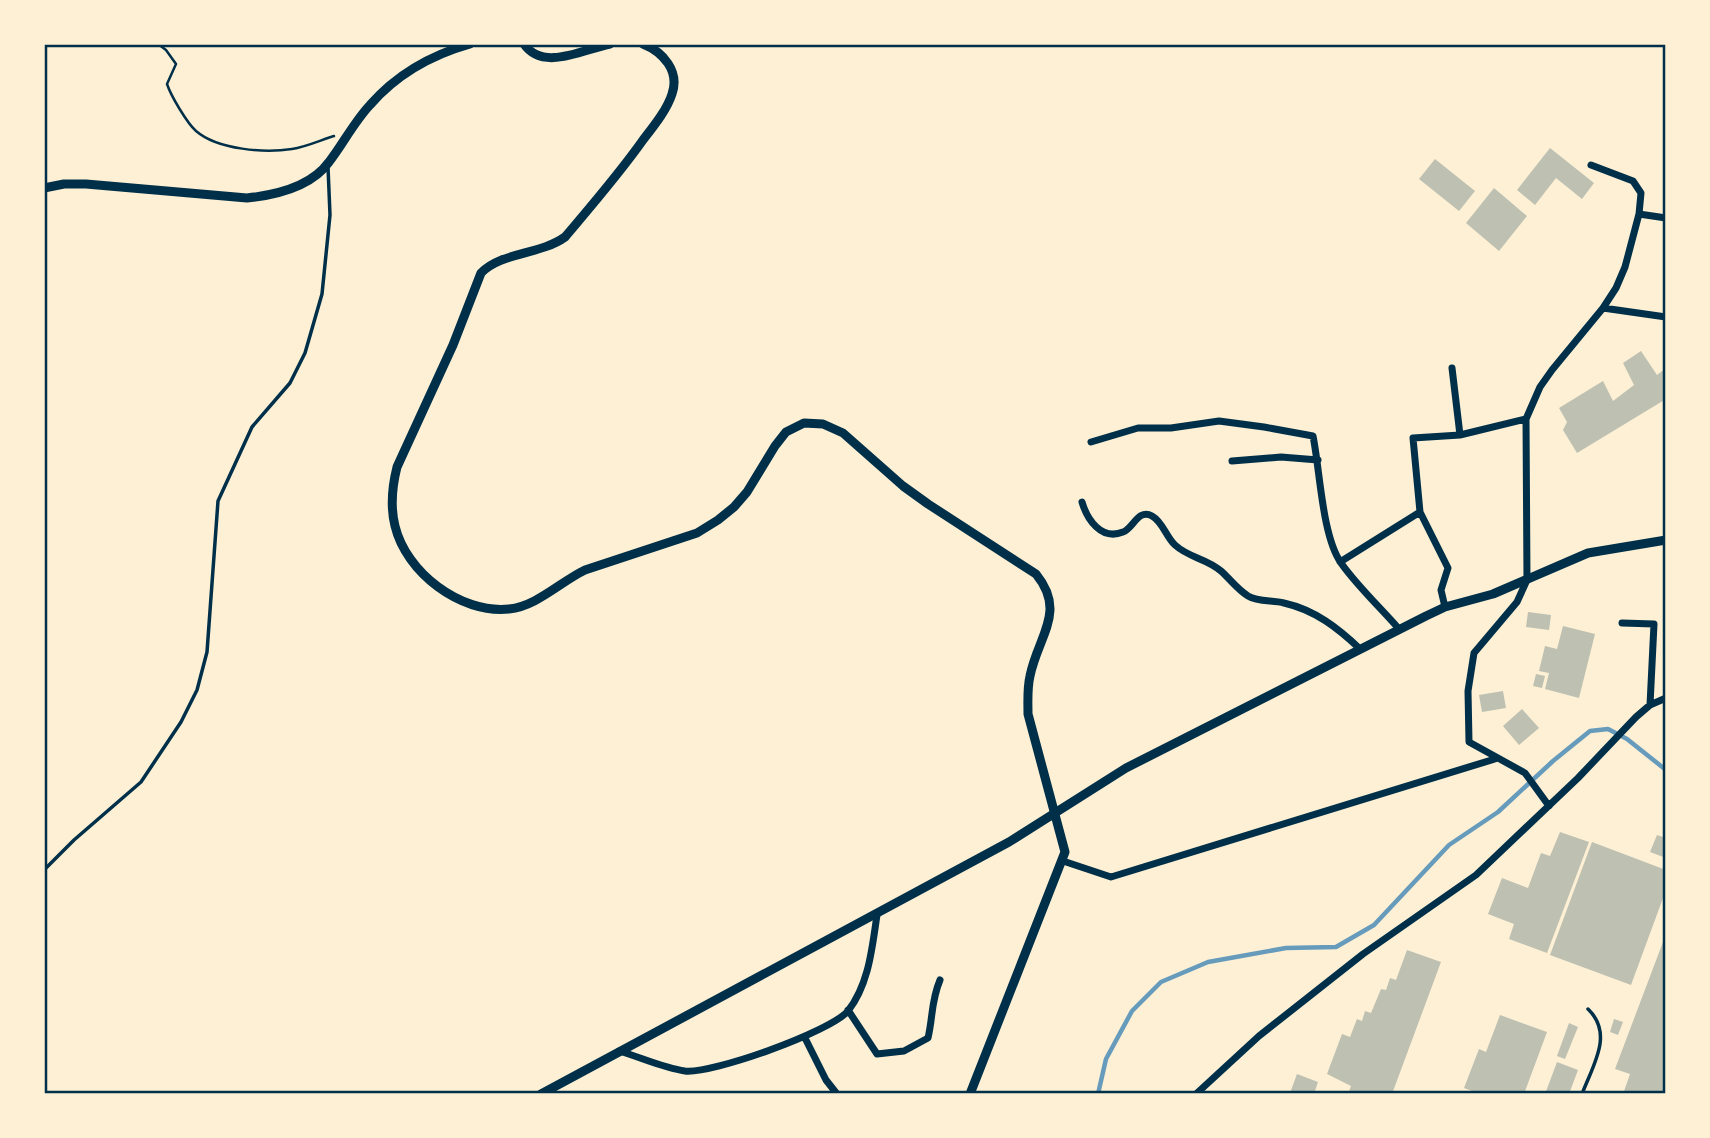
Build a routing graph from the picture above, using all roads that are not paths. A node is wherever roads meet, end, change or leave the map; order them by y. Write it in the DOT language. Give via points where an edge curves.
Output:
graph roads {
  1 [pos="470,44"];
  2 [pos="524,44"];
  3 [pos="611,44"];
  4 [pos="643,44"];
  5 [pos="1591,164"];
  6 [pos="327,165"];
  7 [pos="44,188"];
  8 [pos="1639,214"];
  9 [pos="1666,218"];
  10 [pos="1603,308"];
  11 [pos="1666,317"];
  12 [pos="1452,368"];
  13 [pos="1526,419"];
  14 [pos="1460,435"];
  15 [pos="1091,442"];
  16 [pos="1318,460"];
  17 [pos="1232,461"];
  18 [pos="1082,502"];
  19 [pos="1420,512"];
  20 [pos="1666,540"];
  21 [pos="1340,562"];
  22 [pos="1527,580"];
  23 [pos="1445,607"];
  24 [pos="1622,623"];
  25 [pos="1399,629"];
  26 [pos="1360,649"];
  27 [pos="1666,698"];
  28 [pos="1650,705"];
  29 [pos="1498,758"];
  30 [pos="1549,806"];
  31 [pos="1055,812"];
  32 [pos="1063,861"];
  33 [pos="44,870"];
  34 [pos="877,915"];
  35 [pos="940,980"];
  36 [pos="1588,1009"];
  37 [pos="848,1010"];
  38 [pos="805,1038"];
  39 [pos="618,1051"];
  40 [pos="541,1094"];
  41 [pos="837,1094"];
  42 [pos="971,1094"];
  43 [pos="1196,1094"];
  44 [pos="1582,1094"];
  1 -- 6 [label="street" via="415,66 370,104"];
  2 -- 3 [label="street" via="536,56 547,58"];
  4 -- 31 [label="street" via="668,61 673,93 606,190 565,237 553,246 488,266 476,284 397,467 392,507 404,547 427,576 459,599 488,609 519,607 585,570 697,533 734,507 786,432 804,423 822,424 843,433 903,486 1036,574 1046,586 1051,610 1048,627 1027,692 1028,714"];
  5 -- 8 [label="street" via="1633,181 1641,193"];
  6 -- 7 [label="street" via="290,189 247,198 86,184"];
  6 -- 33 [label="lane" via="330,215 322,294 305,353 290,383 253,427 219,501 207,652 197,690 141,782"];
  8 -- 9 [label="street"];
  8 -- 10 [label="street" via="1625,267"];
  10 -- 11 [label="street"];
  10 -- 13 [label="street" via="1540,387"];
  12 -- 14 [label="street"];
  13 -- 14 [label="street"];
  13 -- 22 [label="street"];
  14 -- 19 [label="street" via="1413,438"];
  15 -- 16 [label="street" via="1138,428 1219,421 1313,436"];
  16 -- 17 [label="street"];
  16 -- 21 [label="street"];
  18 -- 26 [label="street" via="1092,525 1113,534 1125,532 1140,516 1154,517 1182,551 1220,570 1251,598 1285,603 1331,622"];
  19 -- 21 [label="street"];
  19 -- 23 [label="street" via="1448,568 1441,590"];
  20 -- 22 [label="street" via="1588,553"];
  21 -- 25 [label="street"];
  22 -- 23 [label="street"];
  22 -- 29 [label="street" via="1517,602 1474,653 1468,691 1469,742"];
  23 -- 25 [label="street"];
  24 -- 28 [label="street" via="1654,624"];
  25 -- 26 [label="street"];
  26 -- 31 [label="street" via="1126,768"];
  27 -- 28 [label="street"];
  28 -- 30 [label="street"];
  29 -- 30 [label="street" via="1525,773"];
  29 -- 32 [label="street" via="1111,877"];
  30 -- 43 [label="street" via="1476,876 1363,954 1259,1036"];
  31 -- 32 [label="street" via="1064,842"];
  31 -- 34 [label="street"];
  32 -- 42 [label="street"];
  34 -- 37 [label="street" via="868,970"];
  34 -- 39 [label="street"];
  35 -- 37 [label="street" via="932,1000 928,1038 904,1051 877,1054"];
  36 -- 44 [label="lane" via="1602,1031"];
  37 -- 38 [label="street"];
  38 -- 39 [label="street" via="708,1070 685,1071"];
  38 -- 41 [label="street"];
  39 -- 40 [label="street"];
}
